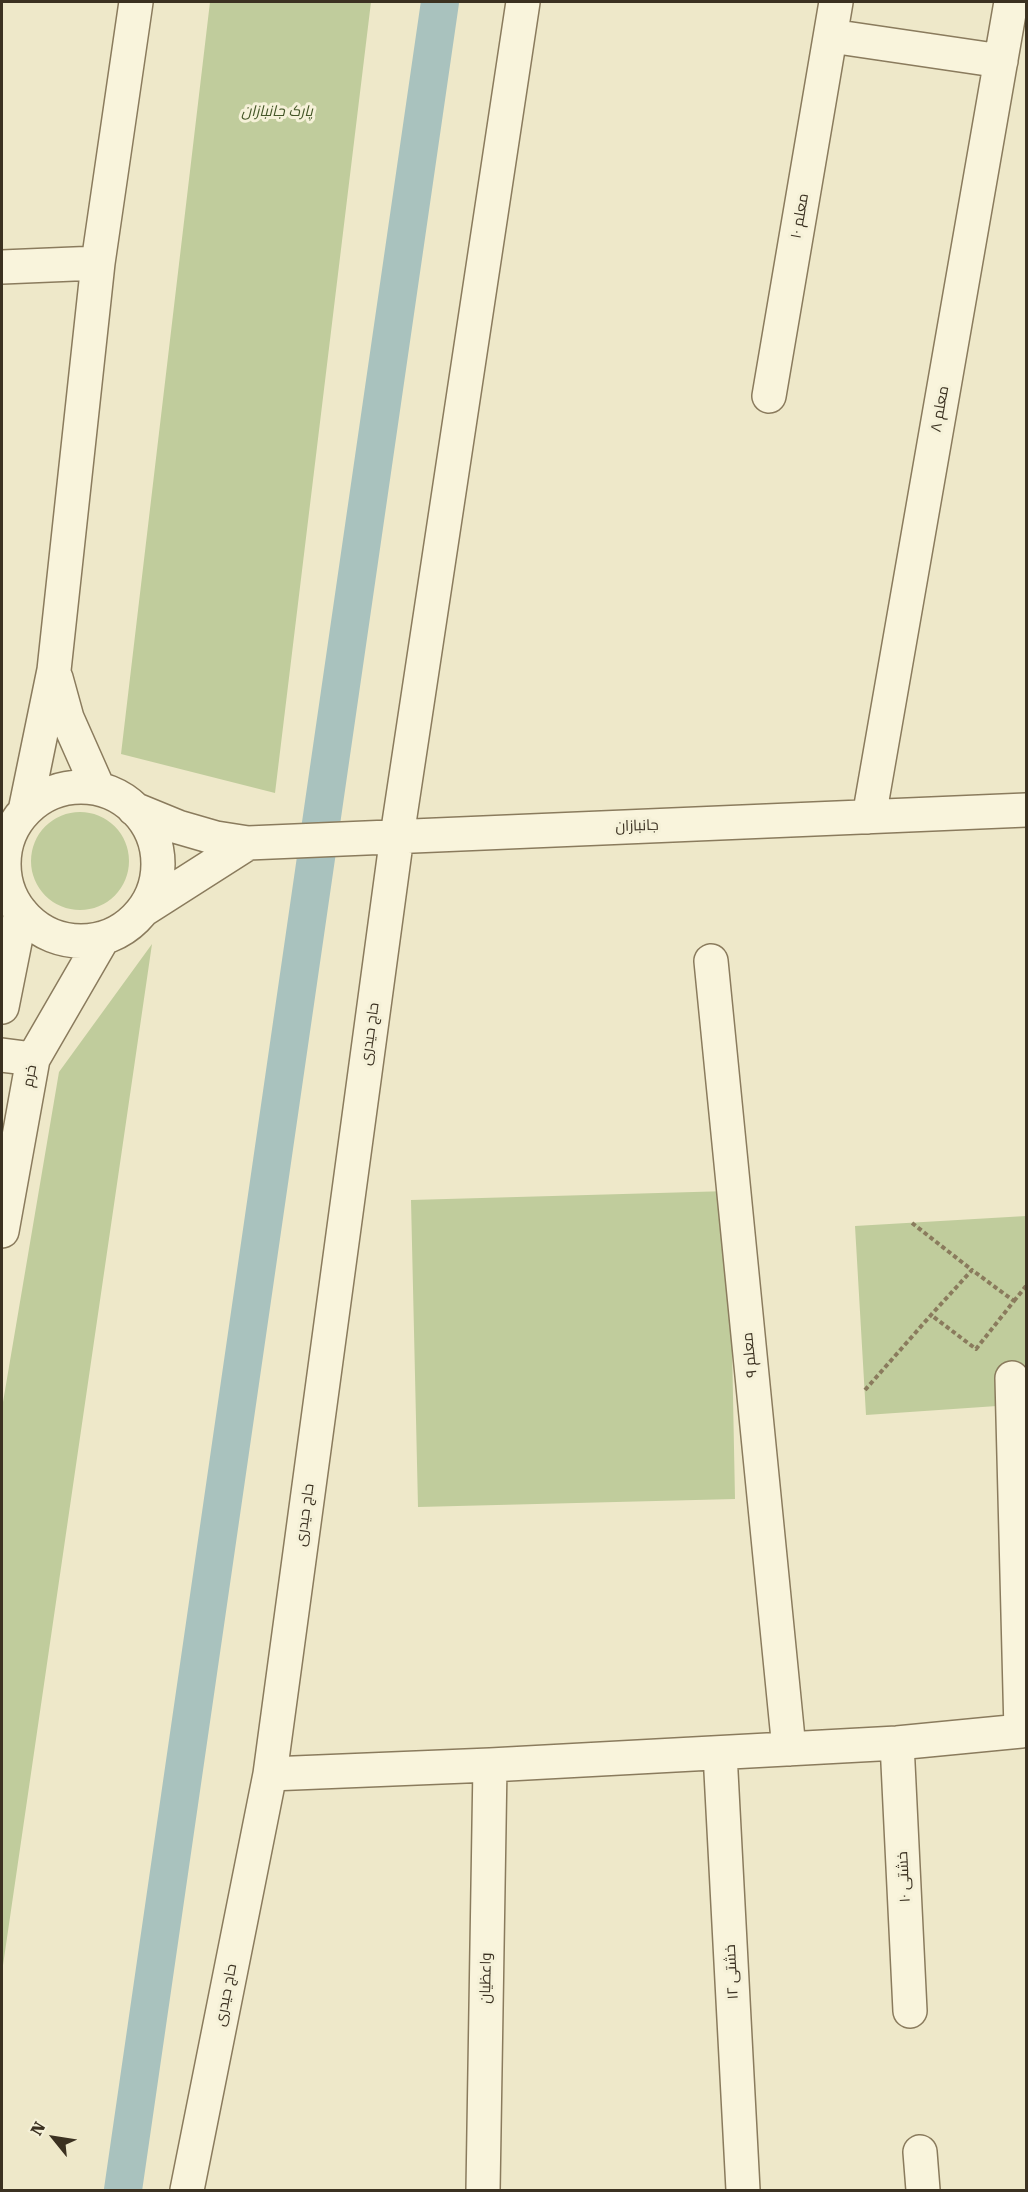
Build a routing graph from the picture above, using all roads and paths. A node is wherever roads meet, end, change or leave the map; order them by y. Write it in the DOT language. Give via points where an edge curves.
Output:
graph roads {
  1 [pos="136,2"];
  2 [pos="523,2"];
  3 [pos="836,2"];
  4 [pos="1011,2"];
  5 [pos="831,36"];
  6 [pos="1001,61"];
  7 [pos="98,263"];
  8 [pos="2,267"];
  9 [pos="769,396"];
  10 [pos="54,670"];
  11 [pos="98,788"];
  12 [pos="134,809"];
  13 [pos="1026,810"];
  14 [pos="869,817"];
  15 [pos="14,821"];
  16 [pos="397,836"];
  17 [pos="248,843"];
  18 [pos="13,906"];
  19 [pos="143,910"];
  20 [pos="103,938"];
  21 [pos="711,961"];
  22 [pos="2,1007"];
  23 [pos="17,1057"];
  24 [pos="912,1223"];
  25 [pos="2,1231"];
  26 [pos="972,1270"];
  27 [pos="1026,1286"];
  28 [pos="1014,1301"];
  29 [pos="931,1315"];
  30 [pos="1012,1378"];
  31 [pos="865,1390"];
  32 [pos="1024,1731"];
  33 [pos="897,1743"];
  34 [pos="789,1749"];
  35 [pos="720,1753"];
  36 [pos="490,1765"];
  37 [pos="270,1774"];
  38 [pos="910,2011"];
  39 [pos="920,2152"];
  40 [pos="187,2190"];
  41 [pos="483,2190"];
  42 [pos="743,2190"];
  43 [pos="923,2190"];
  1 -- 7 [label="street"];
  2 -- 16 [label="street, حاج حیدری"];
  3 -- 5 [label="street, معلم ۱۰"];
  4 -- 6 [label="street, معلم ۸"];
  5 -- 6 [label="street"];
  5 -- 9 [label="street, معلم ۱۰"];
  6 -- 14 [label="street, معلم ۸"];
  7 -- 8 [label="street"];
  7 -- 10 [label="street"];
  10 -- 11 [label="street" via="67,718"];
  10 -- 15 [label="street"];
  11 -- 12 [label="street" via="123,798"];
  11 -- 15 [label="street" via="72,787 46,795"];
  12 -- 17 [label="street, جانبازان" via="178,827"];
  12 -- 19 [label="street" via="143,816 155,840 159,864 154,889"];
  13 -- 14 [label="street, جانبازان"];
  14 -- 16 [label="street, جانبازان"];
  15 -- 18 [label="street" via="4,860"];
  16 -- 17 [label="street, جانبازان"];
  16 -- 37 [label="street, حاج حیدری"];
  17 -- 19 [label="street"];
  18 -- 20 [label="street" via="33,925 54,936 79,941"];
  18 -- 22 [label="street"];
  19 -- 20 [label="street" via="125,927"];
  20 -- 23 [label="street, خرم"];
  21 -- 34 [label="street, معلم ۹"];
  23 -- 25 [label="street, خرم"];
  24 -- 26 [label="path"];
  26 -- 28 [label="path"];
  26 -- 29 [label="path"];
  27 -- 28 [label="path"];
  28 -- 29 [label="path" via="976,1349"];
  29 -- 31 [label="path"];
  30 -- 32 [label="street"];
  32 -- 33 [label="street"];
  33 -- 34 [label="street"];
  33 -- 38 [label="street, خشتی ۱۰"];
  34 -- 35 [label="street"];
  35 -- 36 [label="street"];
  35 -- 42 [label="street, خشتی ۱۲"];
  36 -- 37 [label="street"];
  36 -- 41 [label="street, واعظیان"];
  37 -- 40 [label="street, حاج حیدری"];
  39 -- 43 [label="street"];
}
